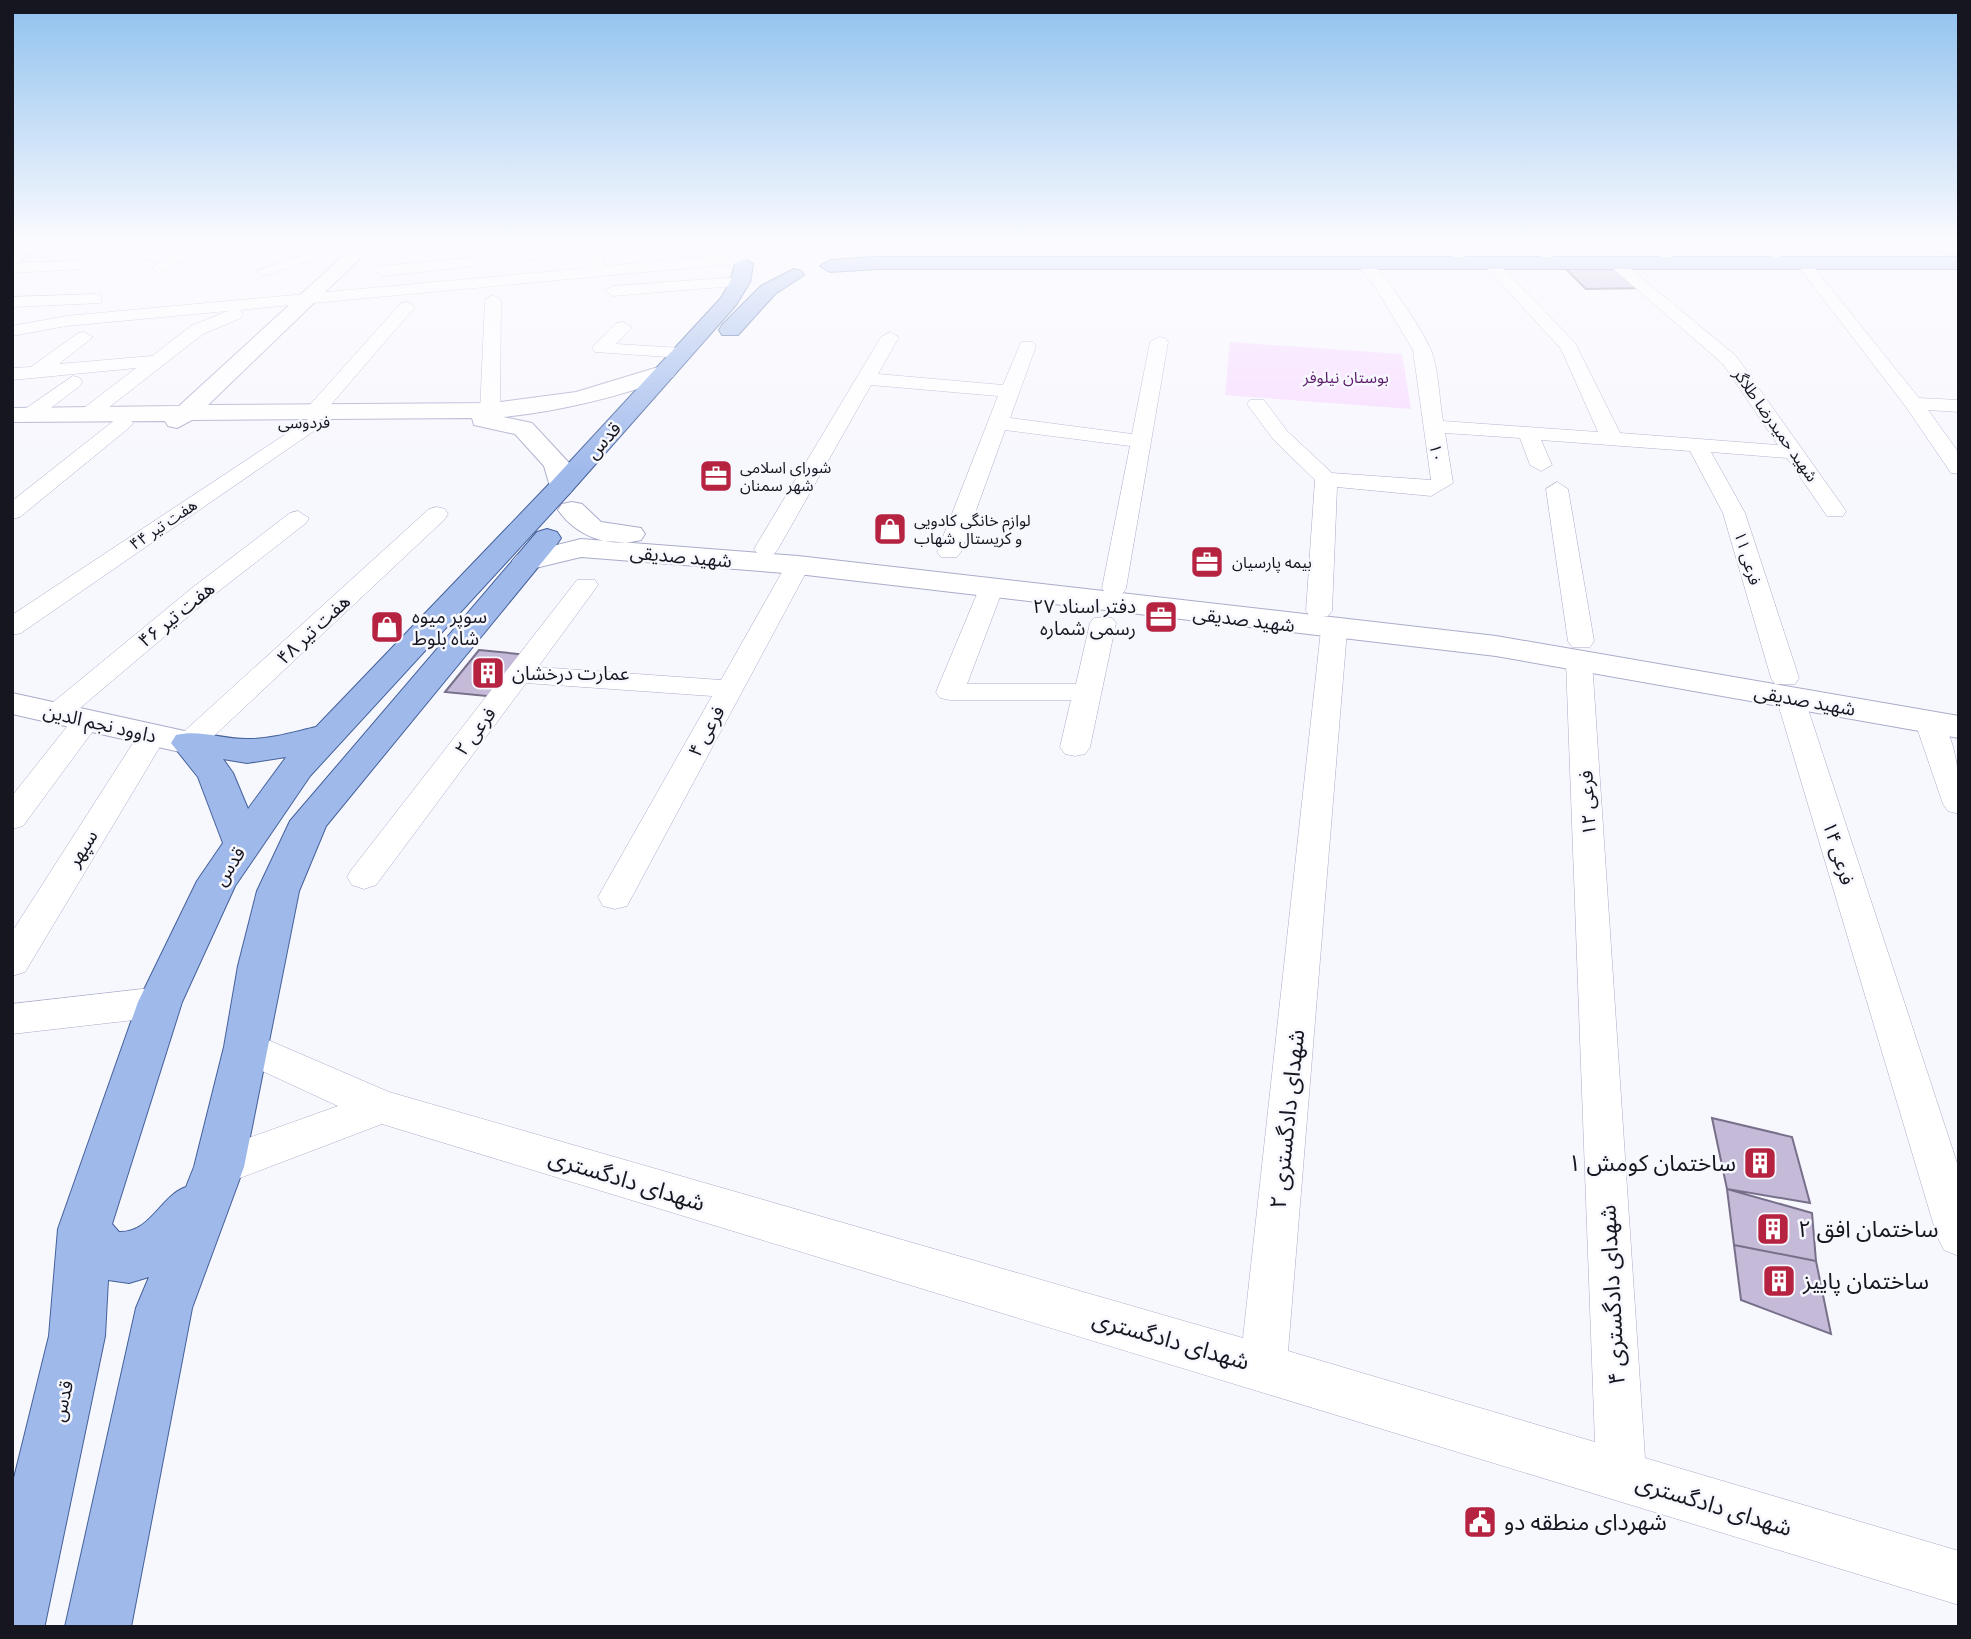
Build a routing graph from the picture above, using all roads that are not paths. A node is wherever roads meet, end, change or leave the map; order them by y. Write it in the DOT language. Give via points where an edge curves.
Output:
graph roads {
  1 [pos="51,319"];
  2 [pos="87,319"];
  3 [pos="220,319"];
  4 [pos="287,319"];
  5 [pos="402,319"];
  6 [pos="498,319"];
  7 [pos="712,319"];
  8 [pos="737,319"];
  9 [pos="1404,319"];
  10 [pos="1543,319"];
  11 [pos="1682,319"];
  12 [pos="1847,319"];
  13 [pos="45,324"];
  14 [pos="623,327"];
  15 [pos="12,331"];
  16 [pos="84,337"];
  17 [pos="890,337"];
  18 [pos="1159,342"];
  19 [pos="1027,346"];
  20 [pos="154,361"];
  21 [pos="673,362"];
  22 [pos="36,372"];
  23 [pos="12,374"];
  24 [pos="866,379"];
  25 [pos="73,382"];
  26 [pos="1010,391"];
  27 [pos="1913,403"];
  28 [pos="1257,404"];
  29 [pos="1959,406"];
  30 [pos="643,410"];
  31 [pos="489,412"];
  32 [pos="87,415"];
  33 [pos="315,416"];
  34 [pos="180,419"];
  35 [pos="16,421"];
  36 [pos="123,423"];
  37 [pos="998,423"];
  38 [pos="1433,426"];
  39 [pos="1528,433"];
  40 [pos="1612,439"];
  41 [pos="1143,442"];
  42 [pos="1697,445"];
  43 [pos="1794,452"];
  44 [pos="1541,465"];
  45 [pos="1959,468"];
  46 [pos="1326,479"];
  47 [pos="1557,489"];
  48 [pos="566,499"];
  49 [pos="1835,511"];
  50 [pos="12,512"];
  51 [pos="437,514"];
  52 [pos="298,518"];
  53 [pos="659,545"];
  54 [pos="766,549"];
  55 [pos="949,552"];
  56 [pos="527,561"];
  57 [pos="798,565"];
  58 [pos="586,585"];
  59 [pos="1114,588"];
  60 [pos="991,589"];
  61 [pos="1326,620"];
  62 [pos="1103,623"];
  63 [pos="12,627"];
  64 [pos="1580,651"];
  65 [pos="519,674"];
  66 [pos="1787,687"];
  67 [pos="729,690"];
  68 [pos="1087,692"];
  69 [pos="12,703"];
  70 [pos="1959,707"];
  71 [pos="72,717"];
  72 [pos="1944,725"];
  73 [pos="152,735"];
  74 [pos="327,735"];
  75 [pos="188,743"];
  76 [pos="1075,747"];
  77 [pos="1959,804"];
  78 [pos="12,818"];
  79 [pos="243,844"];
  80 [pos="364,877"];
  81 [pos="278,891"];
  82 [pos="210,896"];
  83 [pos="615,897"];
  84 [pos="1594,946"];
  85 [pos="12,962"];
  86 [pos="160,1002"];
  87 [pos="12,1019"];
  88 [pos="247,1047"];
  89 [pos="382,1107"];
  90 [pos="214,1177"];
  91 [pos="84,1229"];
  92 [pos="1959,1236"];
  93 [pos="1262,1367"];
  94 [pos="1621,1477"];
  95 [pos="1959,1578"];
  96 [pos="12,1624"];
  97 [pos="98,1627"];
  1 -- 13 [label="street"];
  2 -- 13 [label="street"];
  3 -- 20 [label="street"];
  4 -- 34 [label="street"];
  5 -- 33 [label="street, هفت تیر ۴۴"];
  6 -- 31 [label="street"];
  7 -- 21 [label="main road, قدس"];
  8 -- 30 [label="main road, قدس"];
  9 -- 38 [label="street, ۱۰" via="1422,350"];
  10 -- 40 [label="street" via="1569,347"];
  11 -- 43 [label="street, شهید حمیدرضا طلاگر" via="1730,360"];
  12 -- 27 [label="street"];
  13 -- 15 [label="street"];
  14 -- 21 [label="street" via="601,348"];
  16 -- 22 [label="street"];
  17 -- 24 [label="street"];
  18 -- 41 [label="street"];
  19 -- 26 [label="street"];
  20 -- 22 [label="street"];
  20 -- 32 [label="street"];
  21 -- 30 [label="main road, قدس"];
  21 -- 31 [label="street, فردوسی" via="622,389 581,401"];
  22 -- 23 [label="street"];
  24 -- 26 [label="street"];
  24 -- 54 [label="street"];
  25 -- 35 [label="street"];
  26 -- 37 [label="street"];
  27 -- 29 [label="street"];
  27 -- 45 [label="street"];
  28 -- 46 [label="street" via="1280,435"];
  30 -- 31 [label="street, فردوسی"];
  30 -- 48 [label="main road, قدس"];
  31 -- 33 [label="street, فردوسی"];
  32 -- 34 [label="street, فردوسی"];
  32 -- 35 [label="street, فردوسی"];
  33 -- 34 [label="street, فردوسی"];
  33 -- 48 [label="street, فردوسی" via="508,423 523,429 557,464"];
  33 -- 63 [label="street, هفت تیر ۴۴"];
  34 -- 36 [label="street, فردوسی"];
  35 -- 36 [label="street, فردوسی"];
  36 -- 50 [label="street"];
  37 -- 41 [label="street"];
  37 -- 55 [label="street"];
  38 -- 39 [label="street"];
  38 -- 46 [label="street, ۱۰" via="1443,483 1439,487"];
  39 -- 40 [label="street"];
  39 -- 44 [label="street"];
  40 -- 42 [label="street"];
  41 -- 59 [label="street"];
  42 -- 43 [label="street"];
  42 -- 66 [label="street, فرعی ۱۱" via="1734,513"];
  43 -- 49 [label="street, شهید حمیدرضا طلاگر"];
  46 -- 61 [label="street, شهدای دادگستری ۲"];
  47 -- 64 [label="street, فرعی ۱۲"];
  48 -- 53 [label="street, شهید صدیقی" via="593,530"];
  48 -- 56 [label="main road, قدس"];
  48 -- 74 [label="main road, قدس"];
  51 -- 75 [label="street, هفت تیر ۴۸"];
  52 -- 71 [label="street, هفت تیر ۴۶" via="201,593"];
  53 -- 54 [label="street, شهید صدیقی"];
  53 -- 56 [label="street, شهید صدیقی" via="581,548"];
  53 -- 57 [label="street, شهید صدیقی"];
  54 -- 59 [label="street, شهید صدیقی"];
  56 -- 81 [label="main road, قدس" via="309,821"];
  57 -- 60 [label="street, شهید صدیقی"];
  57 -- 67 [label="street, فرعی ۴"];
  58 -- 65 [label="street, فرعی ۲"];
  59 -- 61 [label="street, شهید صدیقی"];
  60 -- 61 [label="street, شهید صدیقی"];
  60 -- 68 [label="street" via="950,692"];
  61 -- 64 [label="street, شهید صدیقی" via="1496,646"];
  61 -- 93 [label="street, شهدای دادگستری ۲" via="1311,872"];
  62 -- 68 [label="street"];
  64 -- 66 [label="street, شهید صدیقی"];
  64 -- 84 [label="street, فرعی ۱۲"];
  65 -- 67 [label="street"];
  65 -- 80 [label="street, فرعی ۲"];
  66 -- 70 [label="street, شهید صدیقی"];
  66 -- 72 [label="street, شهید صدیقی"];
  66 -- 92 [label="street, فرعی ۱۴"];
  67 -- 83 [label="street, فرعی ۴"];
  68 -- 76 [label="street"];
  69 -- 71 [label="street, داوود نجم الدین"];
  71 -- 73 [label="street, داوود نجم الدین"];
  71 -- 78 [label="street, هفت تیر ۴۶"];
  72 -- 77 [label="street"];
  73 -- 75 [label="street, داوود نجم الدین"];
  73 -- 85 [label="street, سپهر"];
  74 -- 75 [label="main road" via="247,751"];
  74 -- 79 [label="main road, قدس" via="297,768"];
  75 -- 79 [label="main road" via="215,773"];
  79 -- 82 [label="main road, قدس"];
  81 -- 82 [label="main road" via="273,883 258,879"];
  81 -- 88 [label="main road, قدس"];
  82 -- 86 [label="main road, قدس"];
  84 -- 94 [label="street, شهدای دادگستری ۴"];
  86 -- 87 [label="street"];
  86 -- 91 [label="main road, قدس"];
  88 -- 89 [label="street, شهدای دادگستری"];
  88 -- 90 [label="main road, قدس"];
  89 -- 90 [label="street"];
  89 -- 93 [label="street, شهدای دادگستری"];
  90 -- 91 [label="main road" via="175,1234 150,1251 125,1257 102,1251"];
  90 -- 97 [label="main road, قدس" via="164,1308"];
  91 -- 96 [label="main road, قدس" via="77,1336"];
  93 -- 94 [label="street, شهدای دادگستری"];
  94 -- 95 [label="street, شهدای دادگستری"];
}
